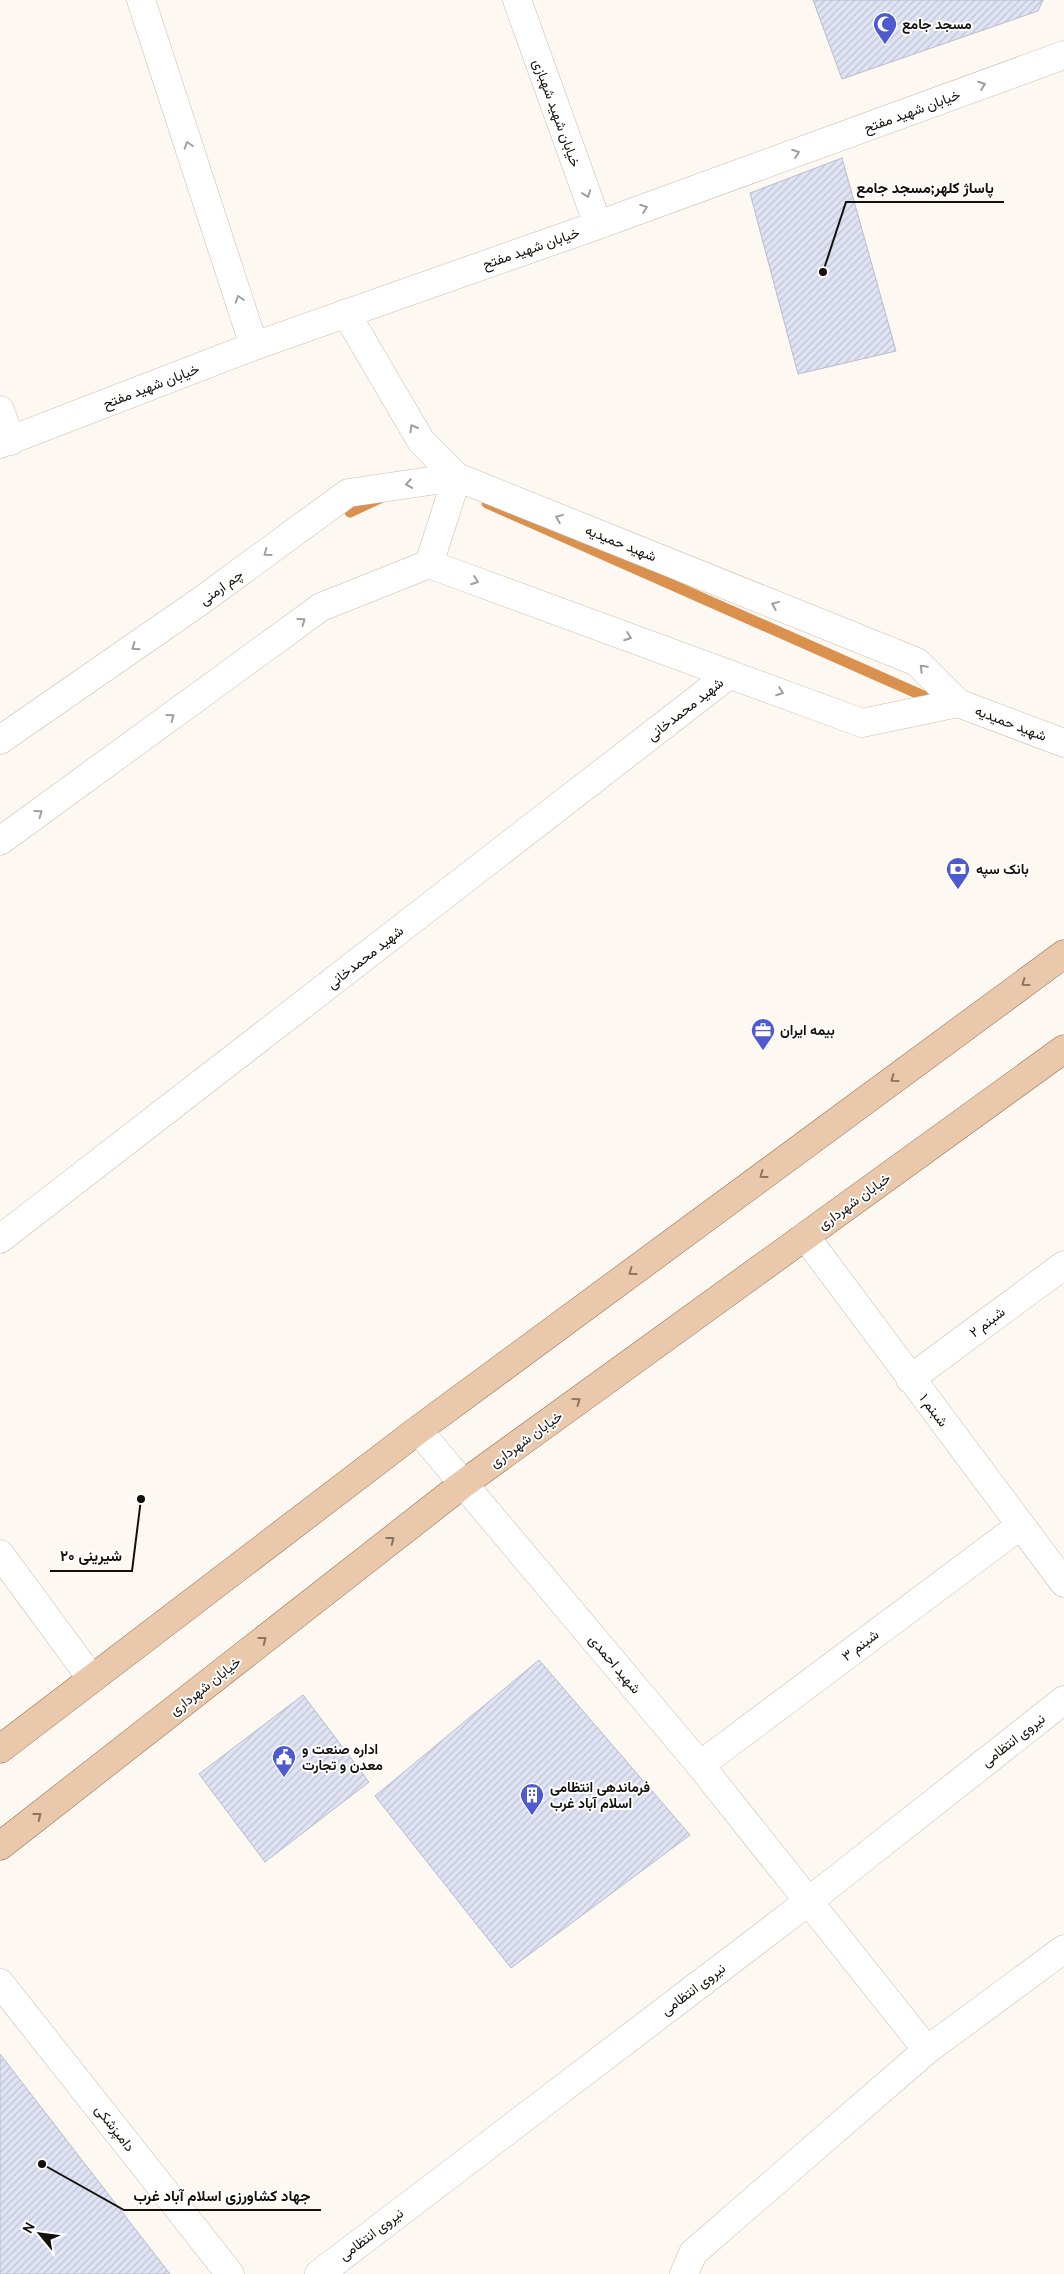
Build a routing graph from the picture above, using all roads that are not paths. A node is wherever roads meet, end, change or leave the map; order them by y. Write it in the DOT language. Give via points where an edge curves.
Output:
graph roads {
  1 [pos="141,0"];
  2 [pos="517,0"];
  3 [pos="1064,55"];
  4 [pos="598,225"];
  5 [pos="346,312"];
  6 [pos="254,346"];
  7 [pos="0,410"];
  8 [pos="5,443"];
  9 [pos="458,477"];
  10 [pos="429,564"];
  11 [pos="730,674"];
  12 [pos="958,703"];
  13 [pos="0,740"];
  14 [pos="1064,743"];
  15 [pos="0,841"];
  16 [pos="1064,954"];
  17 [pos="1064,1049"];
  18 [pos="805,1236"];
  19 [pos="0,1239"];
  20 [pos="1064,1265"];
  21 [pos="910,1379"];
  22 [pos="418,1430"];
  23 [pos="462,1484"];
  24 [pos="1021,1525"];
  25 [pos="0,1554"];
  26 [pos="1064,1583"];
  27 [pos="92,1679"];
  28 [pos="1064,1700"];
  29 [pos="0,1749"];
  30 [pos="700,1765"];
  31 [pos="0,1846"];
  32 [pos="809,1901"];
  33 [pos="1064,1949"];
  34 [pos="0,1983"];
  35 [pos="927,2050"];
  36 [pos="230,2274"];
  37 [pos="320,2274"];
  38 [pos="684,2274"];
  6 -- 1 [label="street, one-way"];
  2 -- 4 [label="street, خیابان شهید شهبازی, one-way"];
  4 -- 3 [label="street, خیابان شهید مفتح, one-way"];
  4 -- 5 [label="street, خیابان شهید مفتح"];
  5 -- 6 [label="street, خیابان شهید مفتح"];
  9 -- 5 [label="street, شهید حمیدیه, one-way" via="422,442"];
  6 -- 8 [label="street, خیابان شهید مفتح"];
  7 -- 8 [label="street"];
  9 -- 10 [label="street"];
  12 -- 9 [label="street, شهید حمیدیه, one-way" via="917,662"];
  9 -- 13 [label="street, چم ارمنی, one-way" via="348,494"];
  10 -- 11 [label="street, شهید حمیدیه, one-way"];
  15 -- 10 [label="street, one-way" via="322,607"];
  11 -- 12 [label="street, شهید حمیدیه, one-way" via="862,722"];
  11 -- 19 [label="street, شهید محمدخانی"];
  12 -- 14 [label="street, شهید حمیدیه"];
  16 -- 22 [label="main road, one-way"];
  17 -- 18 [label="main road, خیابان شهرداری"];
  18 -- 21 [label="street, شبنم ۱"];
  23 -- 18 [label="main road, خیابان شهرداری, one-way"];
  20 -- 21 [label="street, شبنم ۲"];
  21 -- 24 [label="street, شبنم ۱"];
  22 -- 23 [label="street, شهید احمدی"];
  22 -- 27 [label="main road"];
  23 -- 30 [label="street, شهید احمدی"];
  31 -- 23 [label="main road, خیابان شهرداری, one-way"];
  24 -- 26 [label="street, شبنم ۱"];
  24 -- 30 [label="street, شبنم ۳"];
  25 -- 27 [label="street"];
  27 -- 29 [label="main road"];
  28 -- 32 [label="street, نیروی انتظامی"];
  30 -- 32 [label="street, شهید احمدی"];
  32 -- 35 [label="street, شهید احمدی"];
  32 -- 37 [label="street, نیروی انتظامی"];
  33 -- 35 [label="street"];
  34 -- 36 [label="street, دامپزشکی"];
  35 -- 38 [label="street" via="693,2253"];
}
